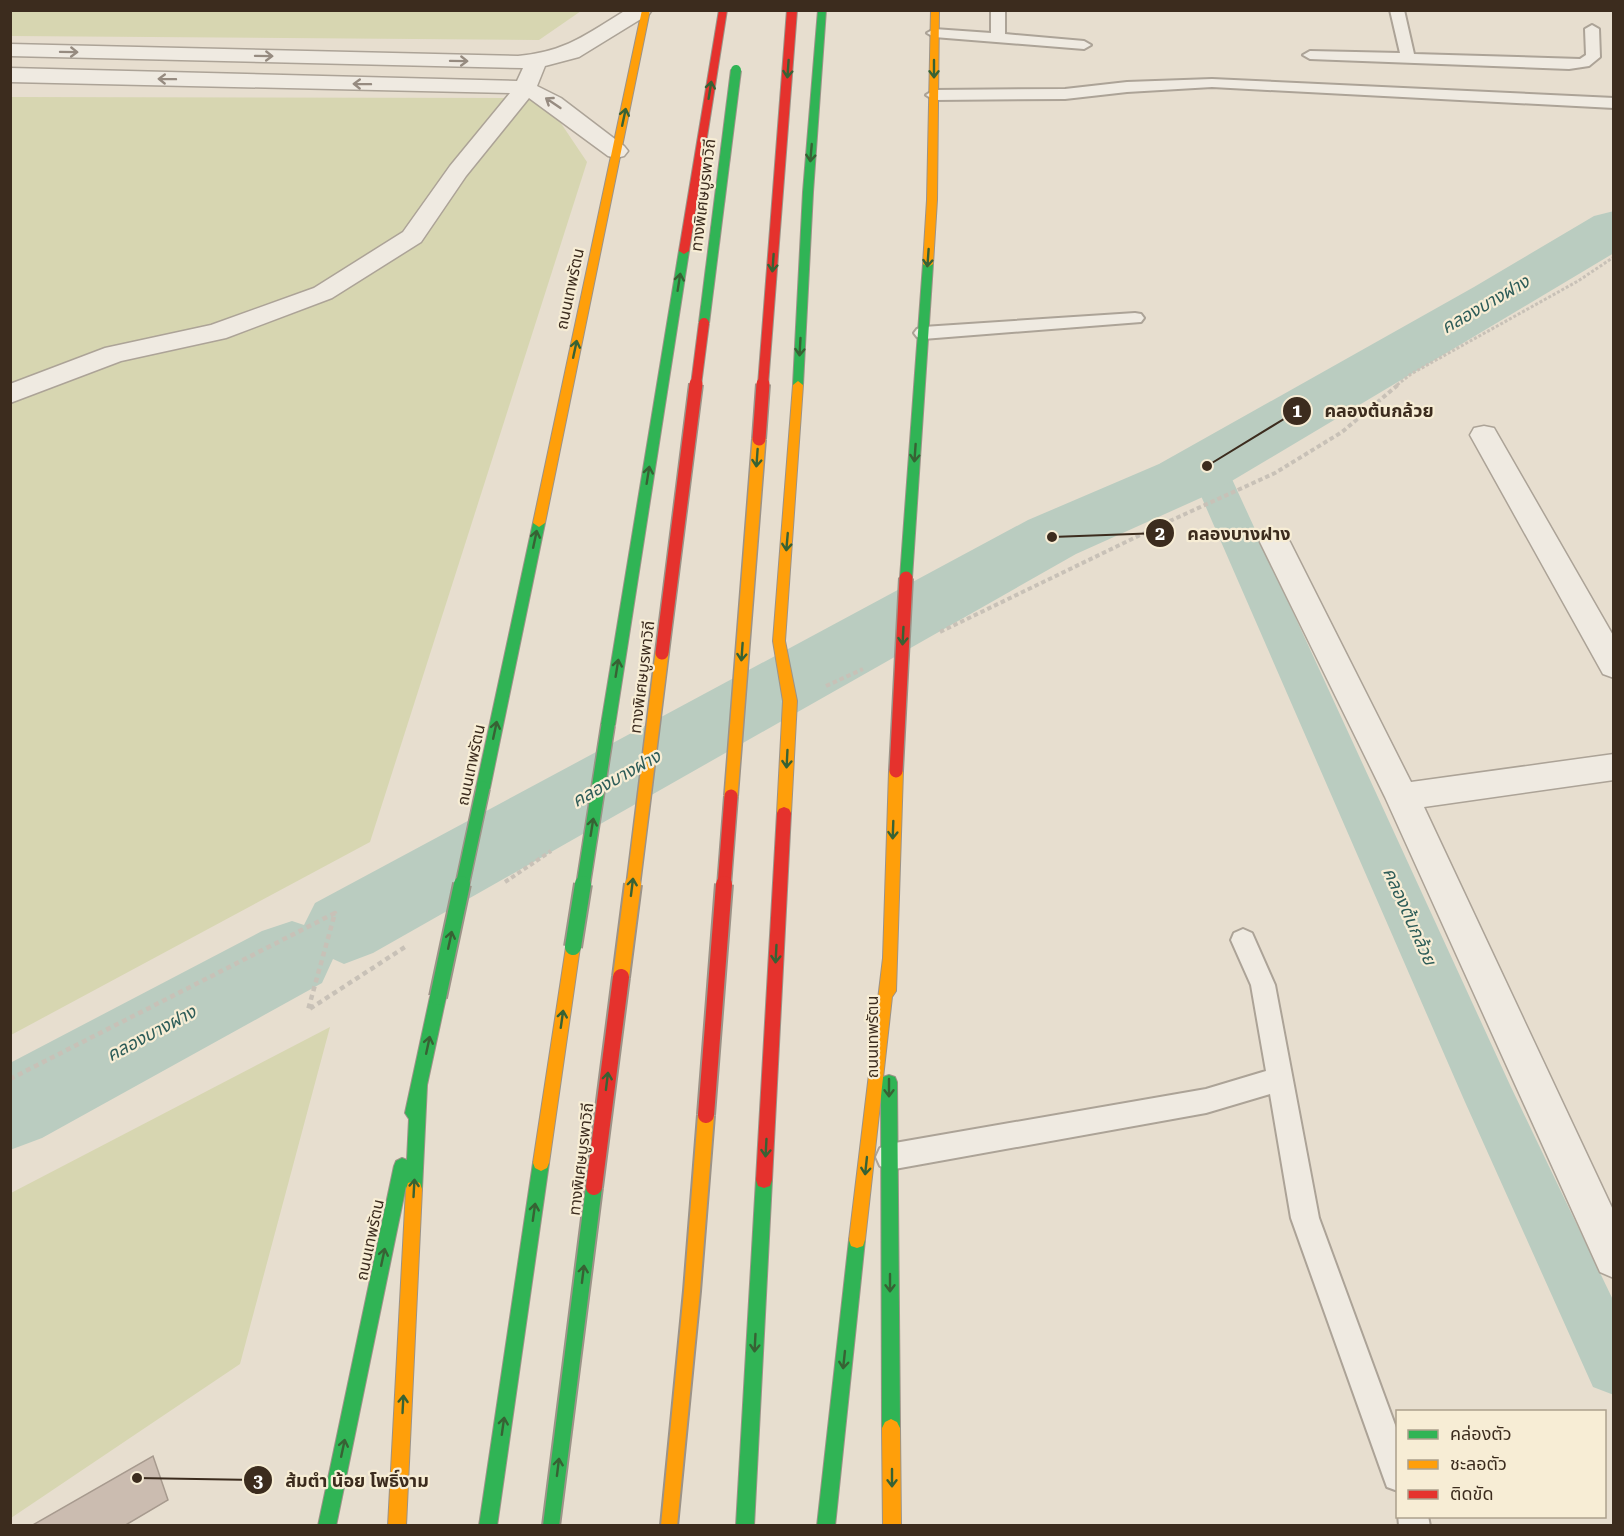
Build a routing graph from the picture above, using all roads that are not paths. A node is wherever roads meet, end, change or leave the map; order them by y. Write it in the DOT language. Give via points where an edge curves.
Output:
graph roads {
  1 [pos="644,10"];
  2 [pos="723,10"];
  3 [pos="792,10"];
  4 [pos="822,10"];
  5 [pos="934,10"];
  6 [pos="998,10"];
  7 [pos="1397,10"];
  8 [pos="1592,29"];
  9 [pos="934,33"];
  10 [pos="998,38"];
  11 [pos="1084,45"];
  12 [pos="10,50"];
  13 [pos="1310,55"];
  14 [pos="737,58"];
  15 [pos="1408,58"];
  16 [pos="537,60"];
  17 [pos="10,75"];
  18 [pos="525,90"];
  19 [pos="934,95"];
  20 [pos="1614,103"];
  21 [pos="616,151"];
  22 [pos="1135,318"];
  23 [pos="923,333"];
  24 [pos="10,394"];
  25 [pos="1484,435"];
  26 [pos="1275,542"];
  27 [pos="1614,666"];
  28 [pos="1614,767"];
  29 [pos="1402,797"];
  30 [pos="1243,940"];
  31 [pos="888,962"];
  32 [pos="1280,1079"];
  33 [pos="419,1084"];
  34 [pos="890,1158"];
  35 [pos="1614,1258"];
  36 [pos="1396,1470"];
  37 [pos="327,1526"];
  38 [pos="397,1526"];
  39 [pos="488,1526"];
  40 [pos="551,1526"];
  41 [pos="669,1526"];
  42 [pos="745,1526"];
  43 [pos="826,1526"];
  44 [pos="892,1526"];
  1 -- 16 [label="street" via="571,52"];
  21 -- 1 [label="main road, ถนนเทพรัตน, one-way"];
  39 -- 2 [label="main road, one-way, bridge" via="573,947"];
  3 -- 41 [label="main road, one-way, bridge" via="693,1279"];
  4 -- 42 [label="main road, one-way" via="807,192 795,453 778,641 790,701"];
  5 -- 9 [label="main road, ถนนเทพรัตน"];
  6 -- 10 [label="lane"];
  7 -- 15 [label="lane"];
  8 -- 15 [label="lane" via="1593,57 1584,63"];
  9 -- 10 [label="lane"];
  9 -- 19 [label="main road, ถนนเทพรัตน, one-way"];
  10 -- 11 [label="lane"];
  12 -- 16 [label="street, one-way"];
  13 -- 15 [label="lane"];
  40 -- 14 [label="main road, ทางพิเศษบูรพาวิถี, one-way, bridge"];
  16 -- 18 [label="street"];
  18 -- 17 [label="street, one-way" via="512,86"];
  21 -- 18 [label="street, one-way" via="554,103"];
  18 -- 24 [label="street" via="412,237 322,293 217,332 114,354"];
  19 -- 20 [label="lane" via="1065,94 1212,83"];
  19 -- 23 [label="main road, ถนนเทพรัตน, one-way"];
  33 -- 21 [label="main road, ถนนเทพรัตน, one-way, bridge"];
  22 -- 23 [label="lane"];
  23 -- 31 [label="main road, ถนนเทพรัตน, one-way, bridge" via="906,578"];
  25 -- 27 [label="street"];
  26 -- 29 [label="street"];
  28 -- 29 [label="street"];
  29 -- 35 [label="street"];
  30 -- 32 [label="lane" via="1263,985"];
  31 -- 34 [label="main road, ถนนเทพรัตน, one-way"];
  31 -- 43 [label="main road, one-way"];
  32 -- 34 [label="lane" via="1206,1101"];
  32 -- 36 [label="lane" via="1305,1218"];
  37 -- 33 [label="main road, ถนนเทพรัตน, one-way"];
  38 -- 33 [label="main road, one-way"];
  34 -- 44 [label="main road, ถนนเทพรัตน, one-way"];
}
